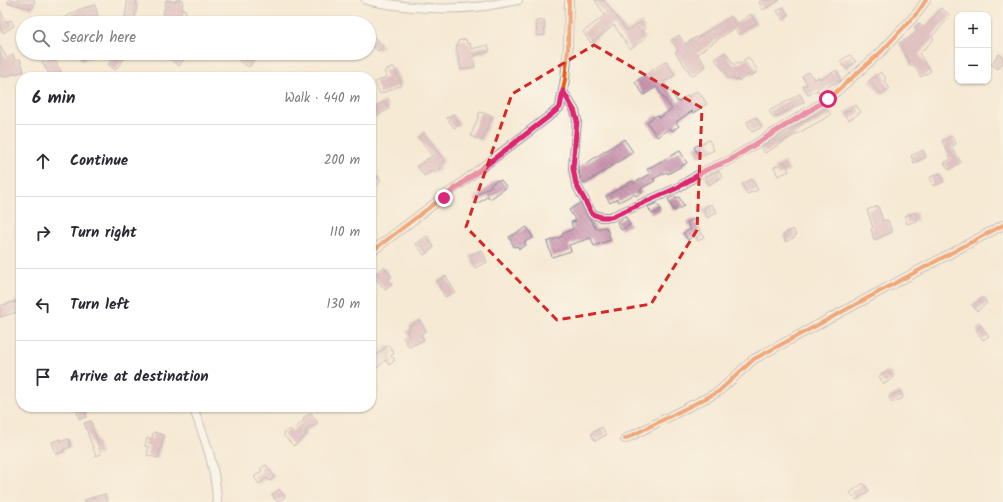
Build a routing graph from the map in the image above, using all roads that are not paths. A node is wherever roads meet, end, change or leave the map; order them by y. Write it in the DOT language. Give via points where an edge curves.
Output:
graph roads {
  1 [pos="366,0"];
  2 [pos="518,0"];
  3 [pos="569,0"];
  4 [pos="926,0"];
  5 [pos="563,91"];
  6 [pos="1003,225"];
  7 [pos="376,248"];
  8 [pos="195,412"];
  9 [pos="625,440"];
  10 [pos="217,502"];
  1 -- 2 [label="street" via="388,5 439,8 484,6"];
  3 -- 5 [label="street" via="568,48"];
  4 -- 5 [label="street" via="882,51 828,99 730,160 706,170 677,188 611,217 592,214 576,184 573,168 577,120"];
  5 -- 7 [label="street" via="560,107 552,114"];
  6 -- 9 [label="street" via="754,359 718,392"];
  8 -- 10 [label="street" via="215,474"];
}
